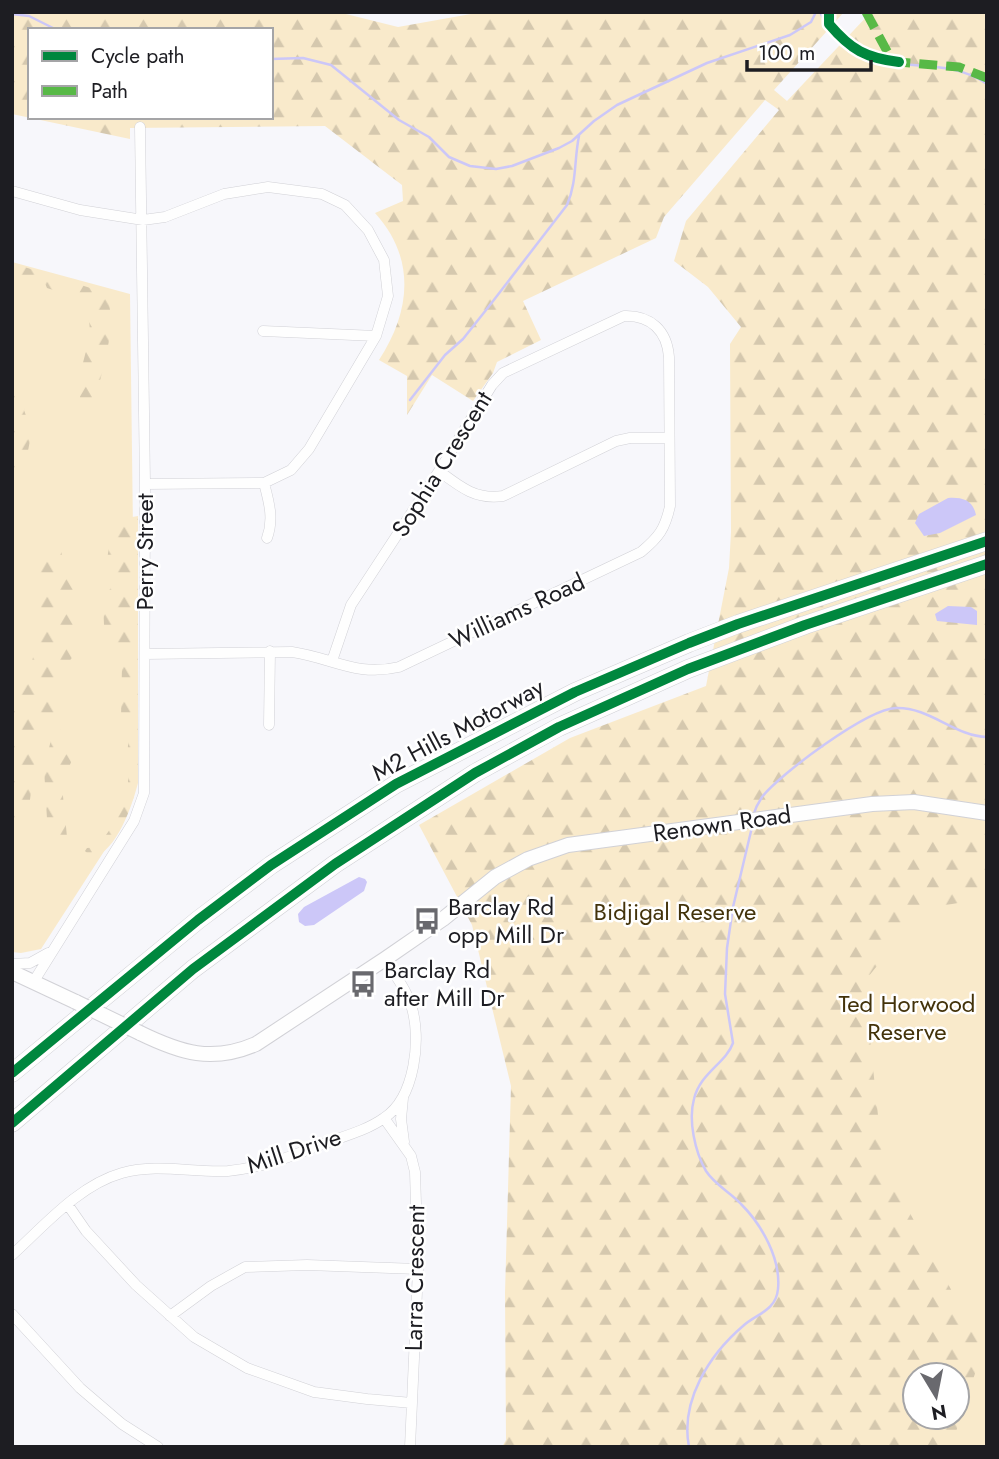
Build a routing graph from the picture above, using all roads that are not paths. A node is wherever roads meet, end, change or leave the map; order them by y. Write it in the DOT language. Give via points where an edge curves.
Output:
graph roads {
  1 [pos="140,127"];
  2 [pos="12,191"];
  3 [pos="143,220"];
  4 [pos="649,320"];
  5 [pos="263,331"];
  6 [pos="376,336"];
  7 [pos="669,439"];
  8 [pos="439,471"];
  9 [pos="264,483"];
  10 [pos="145,484"];
  11 [pos="267,537"];
  12 [pos="987,541"];
  13 [pos="987,564"];
  14 [pos="270,652"];
  15 [pos="145,654"];
  16 [pos="332,661"];
  17 [pos="270,726"];
  18 [pos="987,813"];
  19 [pos="51,951"];
  20 [pos="386,959"];
  21 [pos="12,964"];
  22 [pos="12,972"];
  23 [pos="34,981"];
  24 [pos="12,1073"];
  25 [pos="403,1098"];
  26 [pos="384,1118"];
  27 [pos="12,1123"];
  28 [pos="405,1147"];
  29 [pos="68,1205"];
  30 [pos="12,1255"];
  31 [pos="418,1269"];
  32 [pos="12,1314"];
  33 [pos="170,1316"];
  34 [pos="412,1402"];
  35 [pos="156,1446"];
  36 [pos="410,1447"];
  1 -- 3 [label="street, Perry Street"];
  2 -- 3 [label="street"];
  3 -- 6 [label="street" via="165,217 224,194 268,187 321,194 345,205 368,230 384,260 388,296"];
  3 -- 10 [label="street, Perry Street"];
  4 -- 7 [label="street, Williams Road" via="663,331 668,344"];
  4 -- 8 [label="street, Sophia Crescent" via="624,316 503,373"];
  5 -- 6 [label="street"];
  6 -- 9 [label="street" via="309,449 291,470"];
  7 -- 8 [label="street" via="616,441 503,496 489,498 465,490"];
  7 -- 16 [label="street, Williams Road" via="666,524 641,552 399,667 363,671"];
  8 -- 16 [label="street, Sophia Crescent" via="351,605"];
  9 -- 10 [label="street"];
  9 -- 11 [label="street" via="271,512"];
  10 -- 15 [label="street, Perry Street"];
  12 -- 24 [label="highway, M2 Hills Motorway" via="689,643 575,692 396,784 271,865"];
  13 -- 27 [label="highway, M2 Hills Motorway" via="688,669 569,723 475,773 335,864 193,970"];
  14 -- 15 [label="street, Williams Road"];
  14 -- 16 [label="street, Williams Road"];
  14 -- 17 [label="street"];
  15 -- 19 [label="street, Perry Street" via="142,803"];
  18 -- 20 [label="main road, Renown Road" via="914,802 843,806 568,845 495,877"];
  19 -- 21 [label="street" via="30,962"];
  19 -- 23 [label="street, Perry Street"];
  20 -- 23 [label="main road, Renown Road, bridge" via="267,1039 218,1054 171,1048"];
  20 -- 25 [label="street, Mill Drive" via="415,1017 413,1061"];
  22 -- 23 [label="main road, Renown Road"];
  25 -- 26 [label="street, Mill Drive"];
  25 -- 28 [label="street"];
  26 -- 28 [label="street, Larra Crescent"];
  26 -- 29 [label="street, Mill Drive" via="258,1166 211,1171 149,1168 122,1173"];
  28 -- 31 [label="street, Larra Crescent" via="415,1172"];
  29 -- 30 [label="street, Mill Drive"];
  29 -- 33 [label="street" via="86,1231"];
  31 -- 33 [label="street" via="245,1267"];
  31 -- 34 [label="street, Larra Crescent"];
  32 -- 35 [label="street" via="80,1388"];
  33 -- 34 [label="street" via="194,1337 247,1368 314,1392"];
  34 -- 36 [label="street, Larra Crescent"];
}
